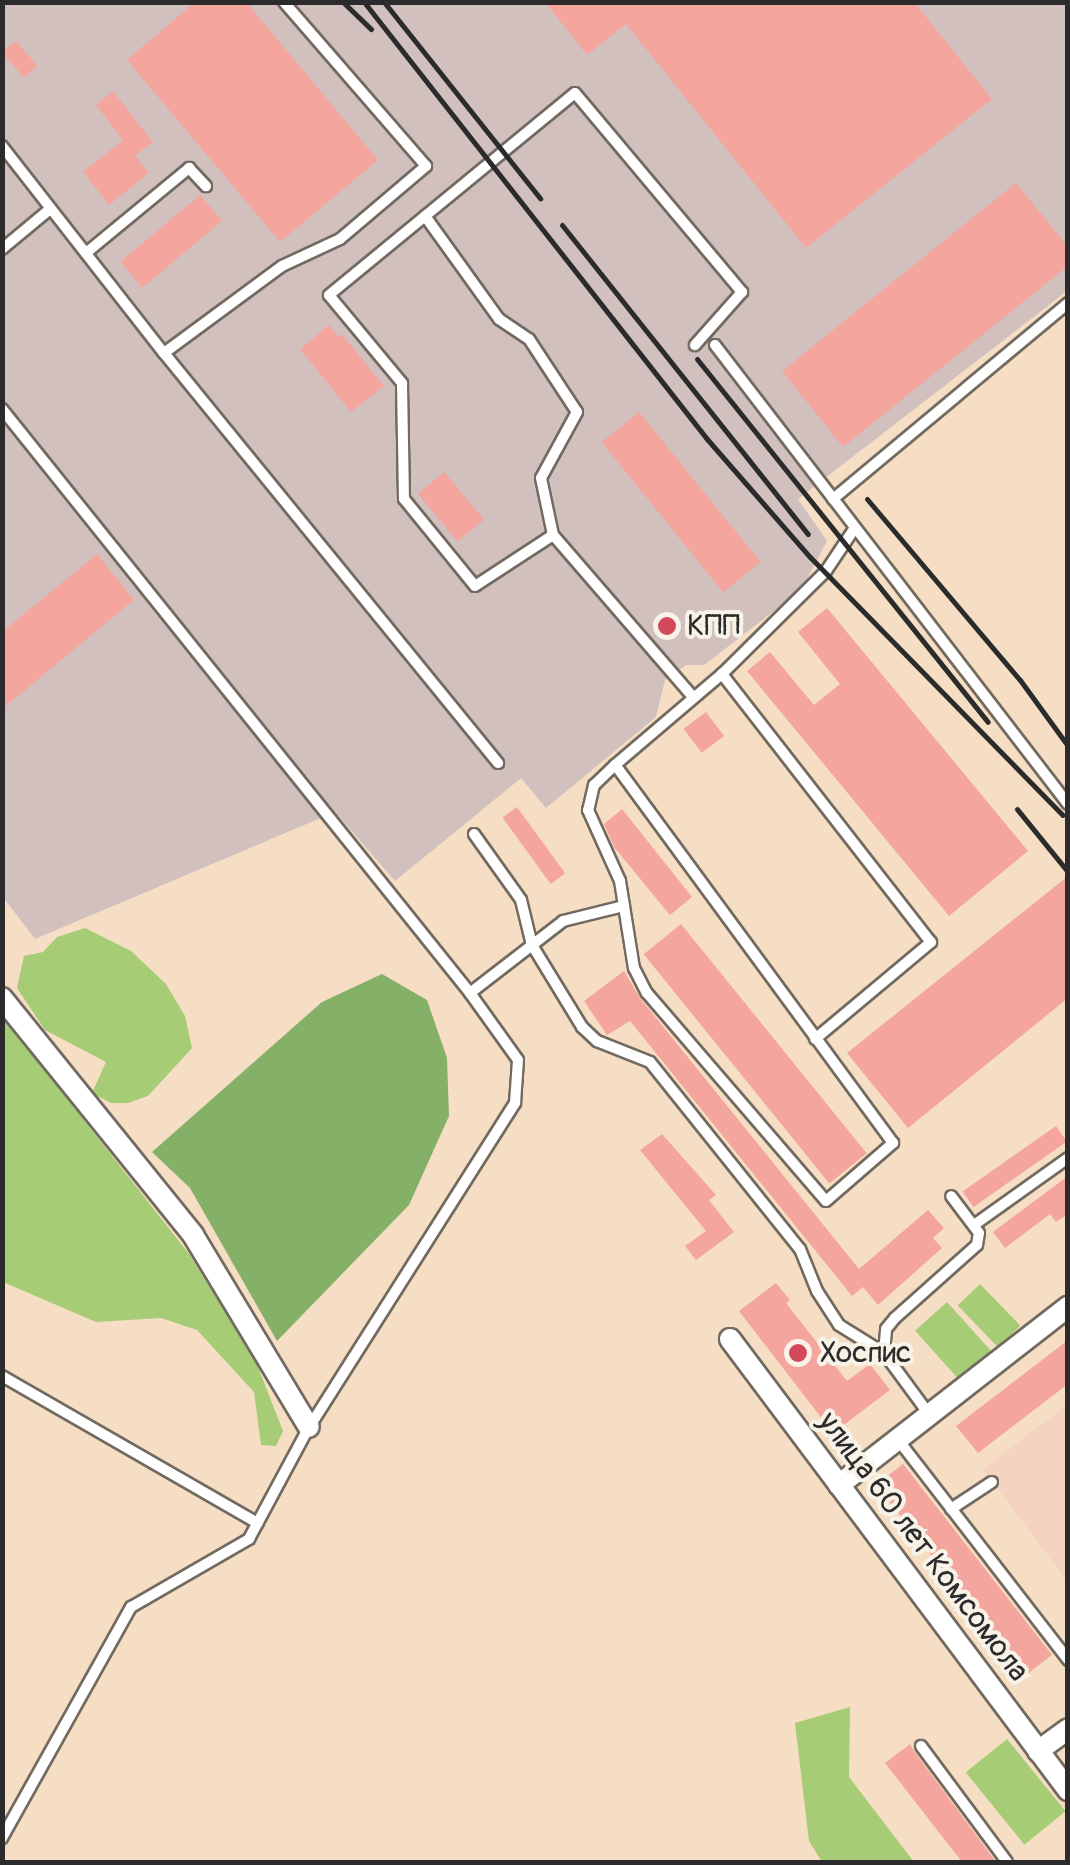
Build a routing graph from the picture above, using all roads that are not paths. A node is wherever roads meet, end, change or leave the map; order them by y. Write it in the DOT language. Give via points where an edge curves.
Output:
graph roads {
  1 [pos="284,2"];
  2 [pos="2,146"];
  3 [pos="206,186"];
  4 [pos="50,209"];
  5 [pos="424,216"];
  6 [pos="2,249"];
  7 [pos="86,253"];
  8 [pos="1068,303"];
  9 [pos="695,345"];
  10 [pos="714,345"];
  11 [pos="164,353"];
  12 [pos="2,408"];
  13 [pos="833,499"];
  14 [pos="854,529"];
  15 [pos="553,534"];
  16 [pos="722,674"];
  17 [pos="693,698"];
  18 [pos="498,763"];
  19 [pos="615,764"];
  20 [pos="1068,804"];
  21 [pos="474,834"];
  22 [pos="624,906"];
  23 [pos="532,945"];
  24 [pos="470,993"];
  25 [pos="2,998"];
  26 [pos="815,1038"];
  27 [pos="1068,1158"];
  28 [pos="951,1196"];
  29 [pos="974,1225"];
  30 [pos="1068,1306"];
  31 [pos="730,1338"];
  32 [pos="884,1353"];
  33 [pos="2,1376"];
  34 [pos="930,1414"];
  35 [pos="309,1427"];
  36 [pos="899,1442"];
  37 [pos="992,1482"];
  38 [pos="839,1485"];
  39 [pos="951,1509"];
  40 [pos="258,1522"];
  41 [pos="1068,1660"];
  42 [pos="1068,1729"];
  43 [pos="921,1746"];
  44 [pos="1038,1751"];
  45 [pos="1068,1790"];
  46 [pos="2,1838"];
  47 [pos="1008,1862"];
  1 -- 11 [label="lane" via="426,166 340,239 282,266"];
  2 -- 4 [label="lane"];
  3 -- 7 [label="lane" via="189,168"];
  4 -- 6 [label="lane"];
  4 -- 7 [label="lane"];
  5 -- 9 [label="lane" via="575,93 742,292"];
  5 -- 15 [label="lane" via="500,319 528,340 577,412 541,478"];
  5 -- 15 [label="lane" via="330,294 402,383 404,499 475,586"];
  7 -- 11 [label="lane"];
  8 -- 13 [label="lane"];
  10 -- 13 [label="lane"];
  11 -- 18 [label="lane"];
  12 -- 24 [label="lane"];
  13 -- 14 [label="lane"];
  14 -- 16 [label="lane" via="826,571"];
  14 -- 20 [label="lane"];
  15 -- 17 [label="lane"];
  16 -- 17 [label="lane"];
  16 -- 26 [label="lane" via="931,942"];
  17 -- 19 [label="lane"];
  19 -- 22 [label="lane" via="594,785 588,810 620,881"];
  19 -- 26 [label="lane"];
  21 -- 23 [label="lane" via="521,900"];
  22 -- 23 [label="lane" via="563,921"];
  22 -- 26 [label="lane" via="630,956 647,992 826,1201 893,1143"];
  23 -- 24 [label="lane"];
  23 -- 32 [label="lane" via="582,1027 597,1041 650,1062 800,1249 839,1324"];
  24 -- 35 [label="lane" via="518,1060 515,1103"];
  25 -- 35 [label="street" via="193,1234"];
  27 -- 29 [label="lane"];
  28 -- 29 [label="lane"];
  29 -- 32 [label="lane" via="975,1250 895,1318 886,1329"];
  30 -- 34 [label="street"];
  31 -- 38 [label="street, улица 60 лет Комсомола"];
  32 -- 34 [label="lane"];
  33 -- 40 [label="lane"];
  34 -- 36 [label="street"];
  35 -- 40 [label="lane"];
  36 -- 38 [label="street"];
  36 -- 39 [label="lane"];
  37 -- 39 [label="lane"];
  38 -- 44 [label="street, улица 60 лет Комсомола"];
  39 -- 41 [label="lane"];
  40 -- 46 [label="lane" via="249,1539 132,1607"];
  42 -- 44 [label="street"];
  43 -- 47 [label="lane"];
  44 -- 45 [label="street, улица 60 лет Комсомола"];
}
